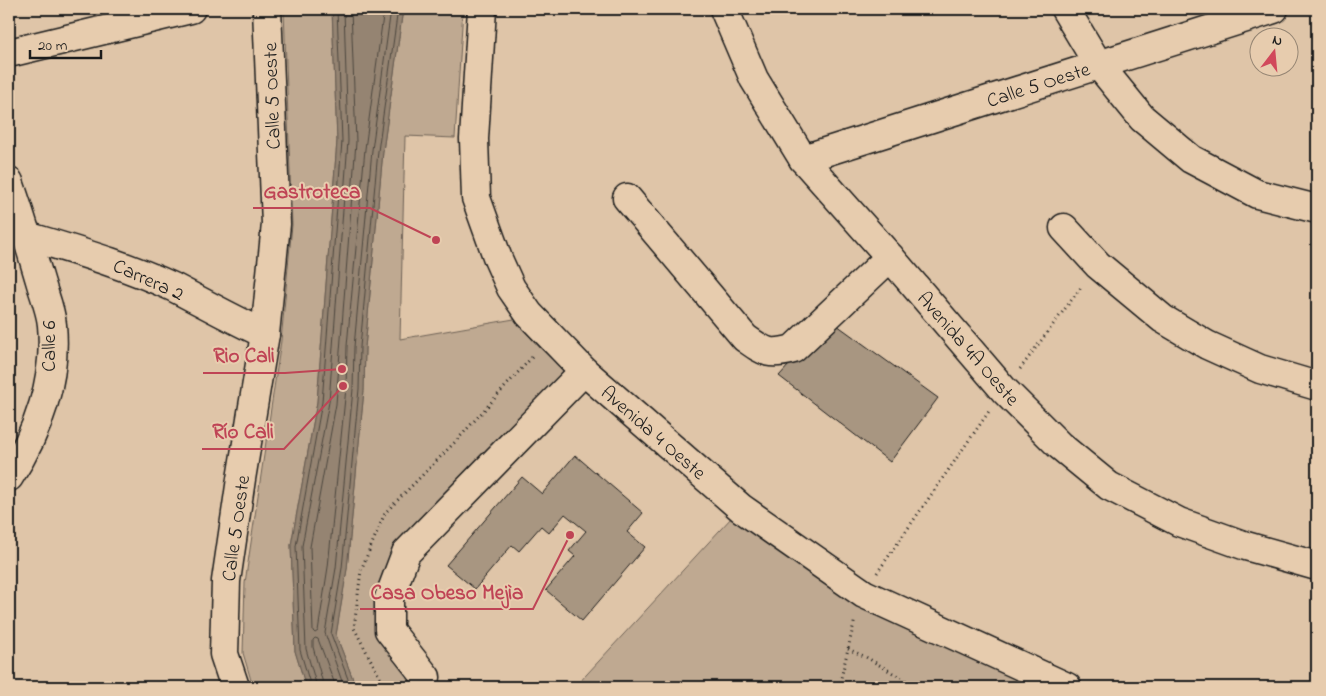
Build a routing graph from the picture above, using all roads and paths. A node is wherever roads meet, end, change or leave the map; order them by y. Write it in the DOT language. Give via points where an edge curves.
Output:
graph roads {
  1 [pos="191,9"];
  2 [pos="268,9"];
  3 [pos="482,9"];
  4 [pos="724,9"];
  5 [pos="1065,9"];
  6 [pos="1274,9"];
  7 [pos="9,53"];
  8 [pos="1098,64"];
  9 [pos="803,158"];
  10 [pos="9,182"];
  11 [pos="627,198"];
  12 [pos="1317,209"];
  13 [pos="1064,228"];
  14 [pos="28,236"];
  15 [pos="890,256"];
  16 [pos="265,334"];
  17 [pos="584,371"];
  18 [pos="1317,386"];
  19 [pos="9,477"];
  20 [pos="929,498"];
  21 [pos="1317,566"];
  22 [pos="872,579"];
  23 [pos="856,614"];
  24 [pos="848,649"];
  25 [pos="426,677"];
  26 [pos="235,687"];
  27 [pos="840,687"];
  28 [pos="917,687"];
  29 [pos="1067,687"];
  1 -- 7 [label="street"];
  2 -- 16 [label="street, Calle 5 Oeste" via="276,224"];
  3 -- 17 [label="street, Avenida 4 Oeste" via="474,139 476,198 511,288 529,314"];
  4 -- 9 [label="street, Avenida 4A Oeste" via="754,78"];
  5 -- 8 [label="street"];
  6 -- 8 [label="street, Calle 5 Oeste"];
  8 -- 9 [label="street, Calle 5 Oeste"];
  8 -- 12 [label="street" via="1142,118 1191,158 1257,194"];
  9 -- 15 [label="street, Avenida 4A Oeste"];
  10 -- 14 [label="street, Calle 6"];
  11 -- 15 [label="street" via="746,338 761,349 776,354 793,349"];
  13 -- 18 [label="street" via="1098,265 1163,319 1207,345 1260,369"];
  14 -- 16 [label="street, Carrera 2" via="109,261 172,287"];
  14 -- 19 [label="street, Calle 6" via="52,324 52,365 43,409 22,457"];
  15 -- 21 [label="street, Avenida 4A Oeste" via="1004,390 1059,445 1109,486 1179,522 1246,546"];
  16 -- 26 [label="street, Calle 5 Oeste" via="226,581 224,654"];
  17 -- 25 [label="street" via="406,553 389,598 389,630"];
  17 -- 29 [label="street, Avenida 4 Oeste" via="741,508 864,594"];
  20 -- 22 [label="path"];
  23 -- 24 [label="path"];
  24 -- 27 [label="path"];
  24 -- 28 [label="path"];
}
